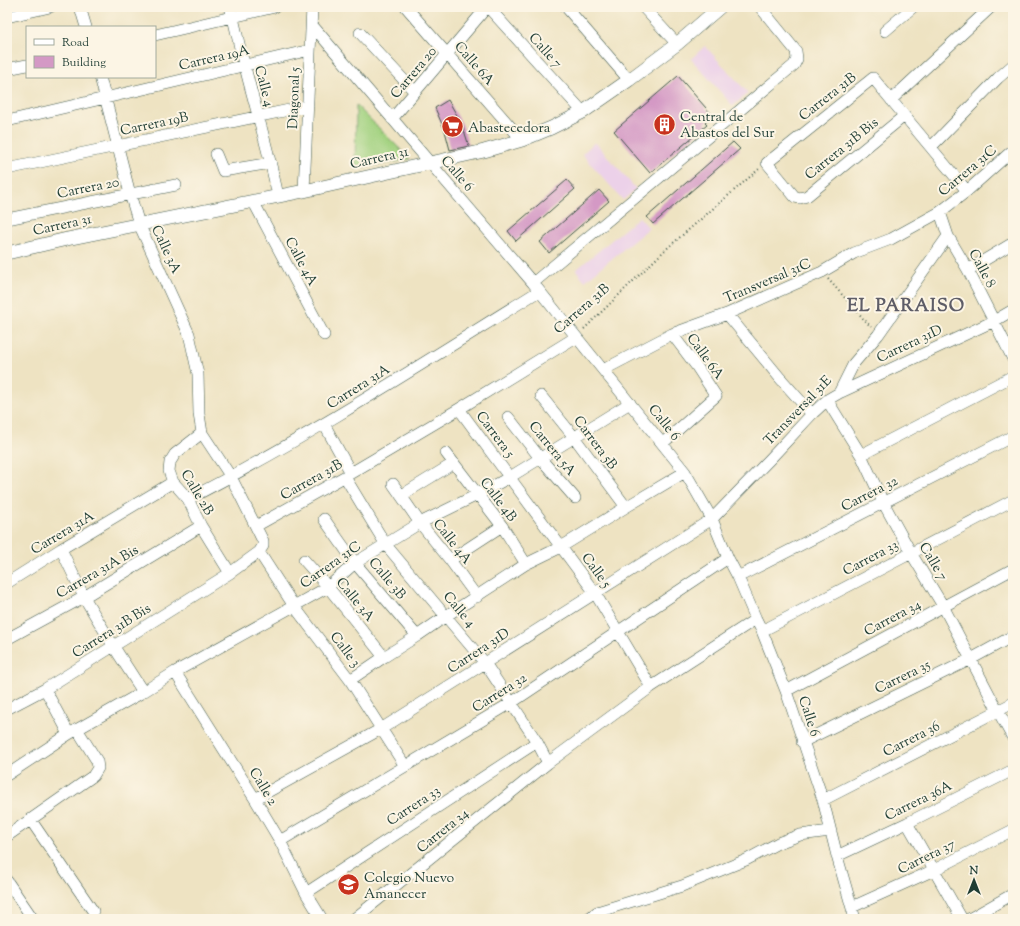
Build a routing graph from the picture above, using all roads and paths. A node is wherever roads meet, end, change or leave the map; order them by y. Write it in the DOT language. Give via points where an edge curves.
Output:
graph roads {
  1 [pos="50,7"];
  2 [pos="80,7"];
  3 [pos="275,7"];
  4 [pos="312,7"];
  5 [pos="406,7"];
  6 [pos="487,7"];
  7 [pos="566,7"];
  8 [pos="643,7"];
  9 [pos="720,7"];
  10 [pos="760,7"];
  11 [pos="914,7"];
  12 [pos="991,7"];
  13 [pos="232,12"];
  14 [pos="7,17"];
  15 [pos="312,25"];
  16 [pos="86,26"];
  17 [pos="885,32"];
  18 [pos="360,34"];
  19 [pos="156,35"];
  20 [pos="677,44"];
  21 [pos="310,50"];
  22 [pos="447,54"];
  23 [pos="26,65"];
  24 [pos="244,65"];
  25 [pos="1013,66"];
  26 [pos="7,69"];
  27 [pos="100,78"];
  28 [pos="629,80"];
  29 [pos="415,92"];
  30 [pos="105,98"];
  31 [pos="891,100"];
  32 [pos="308,106"];
  33 [pos="583,112"];
  34 [pos="258,116"];
  35 [pos="904,116"];
  36 [pos="392,119"];
  37 [pos="7,121"];
  38 [pos="522,140"];
  39 [pos="118,146"];
  40 [pos="931,147"];
  41 [pos="1013,150"];
  42 [pos="216,154"];
  43 [pos="429,162"];
  44 [pos="271,163"];
  45 [pos="767,163"];
  46 [pos="7,169"];
  47 [pos="176,185"];
  48 [pos="304,191"];
  49 [pos="967,191"];
  50 [pos="130,194"];
  51 [pos="278,196"];
  52 [pos="253,201"];
  53 [pos="940,212"];
  54 [pos="7,219"];
  55 [pos="139,224"];
  56 [pos="948,236"];
  57 [pos="1013,243"];
  58 [pos="7,253"];
  59 [pos="968,270"];
  60 [pos="822,272"];
  61 [pos="536,287"];
  62 [pos="1013,310"];
  63 [pos="728,314"];
  64 [pos="994,321"];
  65 [pos="672,334"];
  66 [pos="324,335"];
  67 [pos="878,336"];
  68 [pos="576,337"];
  69 [pos="1013,359"];
  70 [pos="602,370"];
  71 [pos="1013,376"];
  72 [pos="839,393"];
  73 [pos="541,396"];
  74 [pos="828,400"];
  75 [pos="630,403"];
  76 [pos="459,409"];
  77 [pos="812,414"];
  78 [pos="508,417"];
  79 [pos="324,424"];
  80 [pos="202,433"];
  81 [pos="1013,436"];
  82 [pos="574,437"];
  83 [pos="663,443"];
  84 [pos="446,453"];
  85 [pos="861,455"];
  86 [pos="540,458"];
  87 [pos="454,463"];
  88 [pos="686,472"];
  89 [pos="348,475"];
  90 [pos="231,477"];
  91 [pos="510,477"];
  92 [pos="173,482"];
  93 [pos="393,484"];
  94 [pos="402,495"];
  95 [pos="477,495"];
  96 [pos="575,498"];
  97 [pos="188,499"];
  98 [pos="1013,500"];
  99 [pos="883,502"];
  100 [pos="626,507"];
  101 [pos="324,519"];
  102 [pos="712,519"];
  103 [pos="420,523"];
  104 [pos="202,526"];
  105 [pos="256,526"];
  106 [pos="502,526"];
  107 [pos="386,544"];
  108 [pos="561,547"];
  109 [pos="60,549"];
  110 [pos="259,552"];
  111 [pos="911,553"];
  112 [pos="728,558"];
  113 [pos="304,560"];
  114 [pos="450,560"];
  115 [pos="355,563"];
  116 [pos="526,564"];
  117 [pos="1013,569"];
  118 [pos="230,573"];
  119 [pos="738,577"];
  120 [pos="7,583"];
  121 [pos="328,587"];
  122 [pos="595,592"];
  123 [pos="84,597"];
  124 [pos="477,597"];
  125 [pos="294,606"];
  126 [pos="943,606"];
  127 [pos="446,616"];
  128 [pos="756,619"];
  129 [pos="618,631"];
  130 [pos="762,631"];
  131 [pos="417,636"];
  132 [pos="1013,636"];
  133 [pos="7,639"];
  134 [pos="114,647"];
  135 [pos="384,657"];
  136 [pos="971,659"];
  137 [pos="485,663"];
  138 [pos="175,672"];
  139 [pos="350,680"];
  140 [pos="651,687"];
  141 [pos="45,689"];
  142 [pos="786,691"];
  143 [pos="143,692"];
  144 [pos="511,703"];
  145 [pos="1013,703"];
  146 [pos="7,708"];
  147 [pos="998,711"];
  148 [pos="381,729"];
  149 [pos="73,731"];
  150 [pos="1013,738"];
  151 [pos="537,742"];
  152 [pos="802,742"];
  153 [pos="548,764"];
  154 [pos="405,766"];
  155 [pos="1013,770"];
  156 [pos="7,775"];
  157 [pos="255,799"];
  158 [pos="823,800"];
  159 [pos="30,820"];
  160 [pos="907,823"];
  161 [pos="1013,830"];
  162 [pos="830,831"];
  163 [pos="7,836"];
  164 [pos="280,841"];
  165 [pos="837,856"];
  166 [pos="934,870"];
  167 [pos="7,881"];
  168 [pos="306,893"];
  169 [pos="1013,894"];
  170 [pos="852,907"];
  171 [pos="93,911"];
  172 [pos="33,919"];
  173 [pos="322,919"];
  174 [pos="354,919"];
  175 [pos="588,919"];
  176 [pos="855,919"];
  177 [pos="962,919"];
  178 [pos="969,919"];
  1 -- 14 [label="street"];
  2 -- 16 [label="street"];
  3 -- 13 [label="street"];
  4 -- 15 [label="street, Diagonal 5"];
  5 -- 22 [label="street, Calle 6A"];
  6 -- 22 [label="street, Carrera 20"];
  6 -- 33 [label="street, Calle 7"];
  7 -- 28 [label="street"];
  8 -- 20 [label="street"];
  9 -- 20 [label="main road, Carrera 31"];
  10 -- 61 [label="street, Carrera 31A" via="796,51 797,59 794,64"];
  11 -- 17 [label="street"];
  12 -- 31 [label="street"];
  13 -- 19 [label="street"];
  13 -- 24 [label="street, Calle 4"];
  15 -- 21 [label="street, Diagonal 5"];
  15 -- 36 [label="street, Calle 6"];
  18 -- 29 [label="street"];
  20 -- 28 [label="main road, Carrera 31"];
  21 -- 24 [label="street, Carrera 19A"];
  21 -- 32 [label="street, Diagonal 5"];
  22 -- 29 [label="street, Carrera 20"];
  22 -- 38 [label="street, Calle 6A"];
  23 -- 26 [label="street"];
  24 -- 30 [label="street, Carrera 19A"];
  24 -- 34 [label="street, Calle 4"];
  25 -- 40 [label="street" via="998,78"];
  27 -- 30 [label="street, Calle 3A"];
  28 -- 33 [label="main road, Carrera 31"];
  29 -- 36 [label="street, Carrera 20"];
  30 -- 37 [label="street, Carrera 19A"];
  30 -- 39 [label="street, Calle 3A"];
  31 -- 35 [label="street"];
  31 -- 45 [label="street, Carrera 31B" via="873,78"];
  32 -- 34 [label="street, Carrera 19B"];
  32 -- 48 [label="street, Diagonal 5"];
  33 -- 38 [label="main road, Carrera 31"];
  34 -- 39 [label="street, Carrera 19B"];
  34 -- 44 [label="street, Calle 4"];
  35 -- 40 [label="street"];
  35 -- 45 [label="street, Carrera 31B Bis" via="807,196 795,197"];
  36 -- 43 [label="street, Calle 6"];
  38 -- 43 [label="main road, Carrera 31"];
  39 -- 46 [label="street, Carrera 19B"];
  39 -- 50 [label="street, Calle 3A"];
  40 -- 49 [label="street"];
  41 -- 49 [label="street, Carrera 31C"];
  42 -- 44 [label="street" via="223,171"];
  43 -- 48 [label="main road, Carrera 31"];
  43 -- 61 [label="street, Calle 6"];
  44 -- 51 [label="street, Calle 4"];
  45 -- 68 [label="path, Carrera 31B" via="664,251"];
  47 -- 50 [label="street, Carrera 20"];
  48 -- 51 [label="main road, Carrera 31"];
  49 -- 53 [label="street, Carrera 31C"];
  50 -- 54 [label="street, Carrera 20"];
  50 -- 55 [label="street, Calle 3A"];
  51 -- 52 [label="main road, Carrera 31"];
  52 -- 55 [label="main road, Carrera 31"];
  52 -- 66 [label="street, Calle 4A"];
  53 -- 56 [label="street, Calle 8"];
  53 -- 60 [label="street, Transversal 31C" via="891,239 854,253"];
  55 -- 58 [label="main road, Carrera 31"];
  55 -- 80 [label="street, Calle 3A" via="189,334 198,374"];
  56 -- 59 [label="street, Calle 8"];
  56 -- 67 [label="street, Transversal 31E"];
  57 -- 59 [label="street"];
  59 -- 64 [label="street, Calle 8"];
  60 -- 63 [label="street, Transversal 31C"];
  60 -- 67 [label="path"];
  61 -- 68 [label="street, Calle 6"];
  61 -- 79 [label="street, Carrera 31A"];
  62 -- 64 [label="street, Carrera 31D"];
  63 -- 65 [label="street, Transversal 31C"];
  63 -- 77 [label="street"];
  64 -- 69 [label="street, Calle 8"];
  64 -- 72 [label="street, Carrera 31D"];
  65 -- 70 [label="street, Transversal 31C"];
  65 -- 83 [label="street, Calle 6A" via="716,396"];
  67 -- 72 [label="street, Transversal 31E" via="854,363"];
  68 -- 70 [label="street, Calle 6"];
  68 -- 76 [label="street, Carrera 31B"];
  70 -- 75 [label="street, Calle 6"];
  71 -- 85 [label="street"];
  72 -- 74 [label="street, Transversal 31E"];
  73 -- 82 [label="street, Carrera 5B"];
  74 -- 77 [label="street, Transversal 31E"];
  74 -- 85 [label="street, Calle 7"];
  75 -- 82 [label="street, Carrera 31C"];
  75 -- 83 [label="street, Calle 6"];
  76 -- 89 [label="street, Carrera 31B"];
  76 -- 91 [label="street, Carrera 5"];
  77 -- 102 [label="street, Transversal 31E"];
  78 -- 86 [label="street, Carrera 5A"];
  79 -- 89 [label="street, Calle 4"];
  79 -- 90 [label="street, Carrera 31A"];
  80 -- 90 [label="street"];
  80 -- 92 [label="street, Calle 2B" via="175,454 170,462 169,471"];
  81 -- 99 [label="street, Carrera 32"];
  82 -- 86 [label="street, Carrera 31C"];
  82 -- 100 [label="street, Carrera 5B"];
  83 -- 88 [label="street, Calle 6"];
  84 -- 87 [label="street, Calle 4B"];
  85 -- 99 [label="street, Calle 7"];
  86 -- 91 [label="street, Carrera 31C"];
  86 -- 96 [label="street, Carrera 5A"];
  87 -- 94 [label="street"];
  87 -- 95 [label="street, Calle 4B"];
  88 -- 100 [label="street"];
  88 -- 102 [label="street, Calle 6"];
  89 -- 105 [label="street, Carrera 31B"];
  89 -- 107 [label="street, Calle 4"];
  90 -- 97 [label="street, Carrera 31A"];
  90 -- 105 [label="street"];
  91 -- 95 [label="street, Carrera 31C"];
  91 -- 108 [label="street, Calle 5"];
  92 -- 97 [label="street, Calle 2B"];
  92 -- 109 [label="street, Carrera 31A"];
  93 -- 94 [label="street, Calle 4A"];
  94 -- 103 [label="street, Calle 4A"];
  95 -- 103 [label="street, Carrera 31C"];
  95 -- 106 [label="street, Calle 4B"];
  97 -- 104 [label="street, Calle 2B"];
  98 -- 111 [label="street, Carrera 33"];
  99 -- 111 [label="street, Calle 7"];
  99 -- 119 [label="street, Carrera 32"];
  100 -- 108 [label="street"];
  101 -- 115 [label="street, Calle 3B"];
  102 -- 112 [label="street, Calle 6"];
  102 -- 122 [label="street, Carrera 31D"];
  103 -- 107 [label="street, Carrera 31C"];
  103 -- 114 [label="street, Calle 4A"];
  104 -- 118 [label="street, Calle 2B"];
  104 -- 123 [label="street, Carrera 31A Bis"];
  105 -- 110 [label="street" via="264,540"];
  106 -- 114 [label="street"];
  106 -- 116 [label="street, Calle 4B"];
  107 -- 115 [label="street, Carrera 31C"];
  107 -- 127 [label="street, Calle 4"];
  108 -- 116 [label="street"];
  108 -- 122 [label="street, Calle 5"];
  109 -- 120 [label="street, Carrera 31A"];
  109 -- 123 [label="street"];
  110 -- 118 [label="street, Carrera 31B Bis"];
  110 -- 125 [label="street, Calle 3"];
  111 -- 126 [label="street, Calle 7"];
  111 -- 130 [label="street, Carrera 33"];
  112 -- 119 [label="street, Calle 6"];
  112 -- 129 [label="street, Carrera 32"];
  113 -- 121 [label="street, Calle 3A"];
  114 -- 124 [label="street, Calle 4A"];
  115 -- 121 [label="street, Carrera 31C"];
  115 -- 131 [label="street, Calle 3B"];
  116 -- 124 [label="street"];
  117 -- 126 [label="street, Carrera 34"];
  118 -- 134 [label="street, Carrera 31B Bis"];
  119 -- 128 [label="street, Calle 6"];
  121 -- 125 [label="street, Carrera 31C"];
  121 -- 135 [label="street, Calle 3A"];
  122 -- 129 [label="street, Calle 5"];
  122 -- 137 [label="street, Carrera 31D"];
  123 -- 133 [label="street, Carrera 31A Bis"];
  123 -- 134 [label="street"];
  124 -- 127 [label="street"];
  125 -- 138 [label="street, Carrera 31C"];
  125 -- 139 [label="street, Calle 3"];
  126 -- 136 [label="street, Calle 7"];
  126 -- 142 [label="street, Carrera 34"];
  127 -- 131 [label="street"];
  127 -- 137 [label="street, Calle 4"];
  128 -- 130 [label="street, Calle 6"];
  128 -- 140 [label="street"];
  129 -- 140 [label="street, Calle 5"];
  129 -- 144 [label="street, Carrera 32"];
  130 -- 142 [label="street, Calle 6"];
  131 -- 135 [label="street"];
  132 -- 136 [label="street, Carrera 35"];
  134 -- 141 [label="street, Carrera 31B Bis"];
  134 -- 143 [label="street"];
  135 -- 139 [label="street"];
  136 -- 147 [label="street, Calle 7"];
  136 -- 152 [label="street, Carrera 35"];
  137 -- 144 [label="street, Calle 4"];
  137 -- 148 [label="street, Carrera 31D"];
  138 -- 143 [label="street, Carrera 31C"];
  138 -- 157 [label="street, Calle 2"];
  139 -- 148 [label="street, Calle 3"];
  140 -- 153 [label="street"];
  141 -- 146 [label="street, Carrera 31B Bis"];
  141 -- 149 [label="street"];
  142 -- 152 [label="street, Calle 6"];
  143 -- 149 [label="street, Carrera 31C"];
  144 -- 151 [label="street, Calle 4"];
  144 -- 154 [label="street, Carrera 32"];
  145 -- 147 [label="street, Carrera 36"];
  147 -- 150 [label="street, Calle 7"];
  147 -- 158 [label="street, Carrera 36"];
  148 -- 154 [label="street, Calle 3"];
  148 -- 157 [label="street, Carrera 31D"];
  149 -- 156 [label="street, Carrera 31C"];
  149 -- 159 [label="street" via="97,762 98,768 93,776"];
  151 -- 153 [label="street, Calle 4"];
  151 -- 168 [label="street, Carrera 33"];
  152 -- 158 [label="street, Calle 6"];
  153 -- 174 [label="street, Carrera 34"];
  154 -- 164 [label="street, Carrera 32"];
  155 -- 160 [label="street, Carrera 36A"];
  157 -- 164 [label="street, Calle 2"];
  158 -- 162 [label="street, Calle 6"];
  159 -- 163 [label="street"];
  159 -- 171 [label="street"];
  160 -- 165 [label="street, Carrera 36A"];
  160 -- 166 [label="street"];
  161 -- 166 [label="street, Carrera 37"];
  162 -- 165 [label="street, Calle 6"];
  162 -- 175 [label="street" via="800,835 778,843 746,860 682,886 596,912"];
  164 -- 168 [label="street, Calle 2"];
  165 -- 170 [label="street, Calle 6"];
  166 -- 170 [label="street, Carrera 37"];
  166 -- 177 [label="street"];
  167 -- 172 [label="street"];
  168 -- 173 [label="street, Calle 2"];
  169 -- 178 [label="street"];
  170 -- 176 [label="street, Calle 6"];
}
